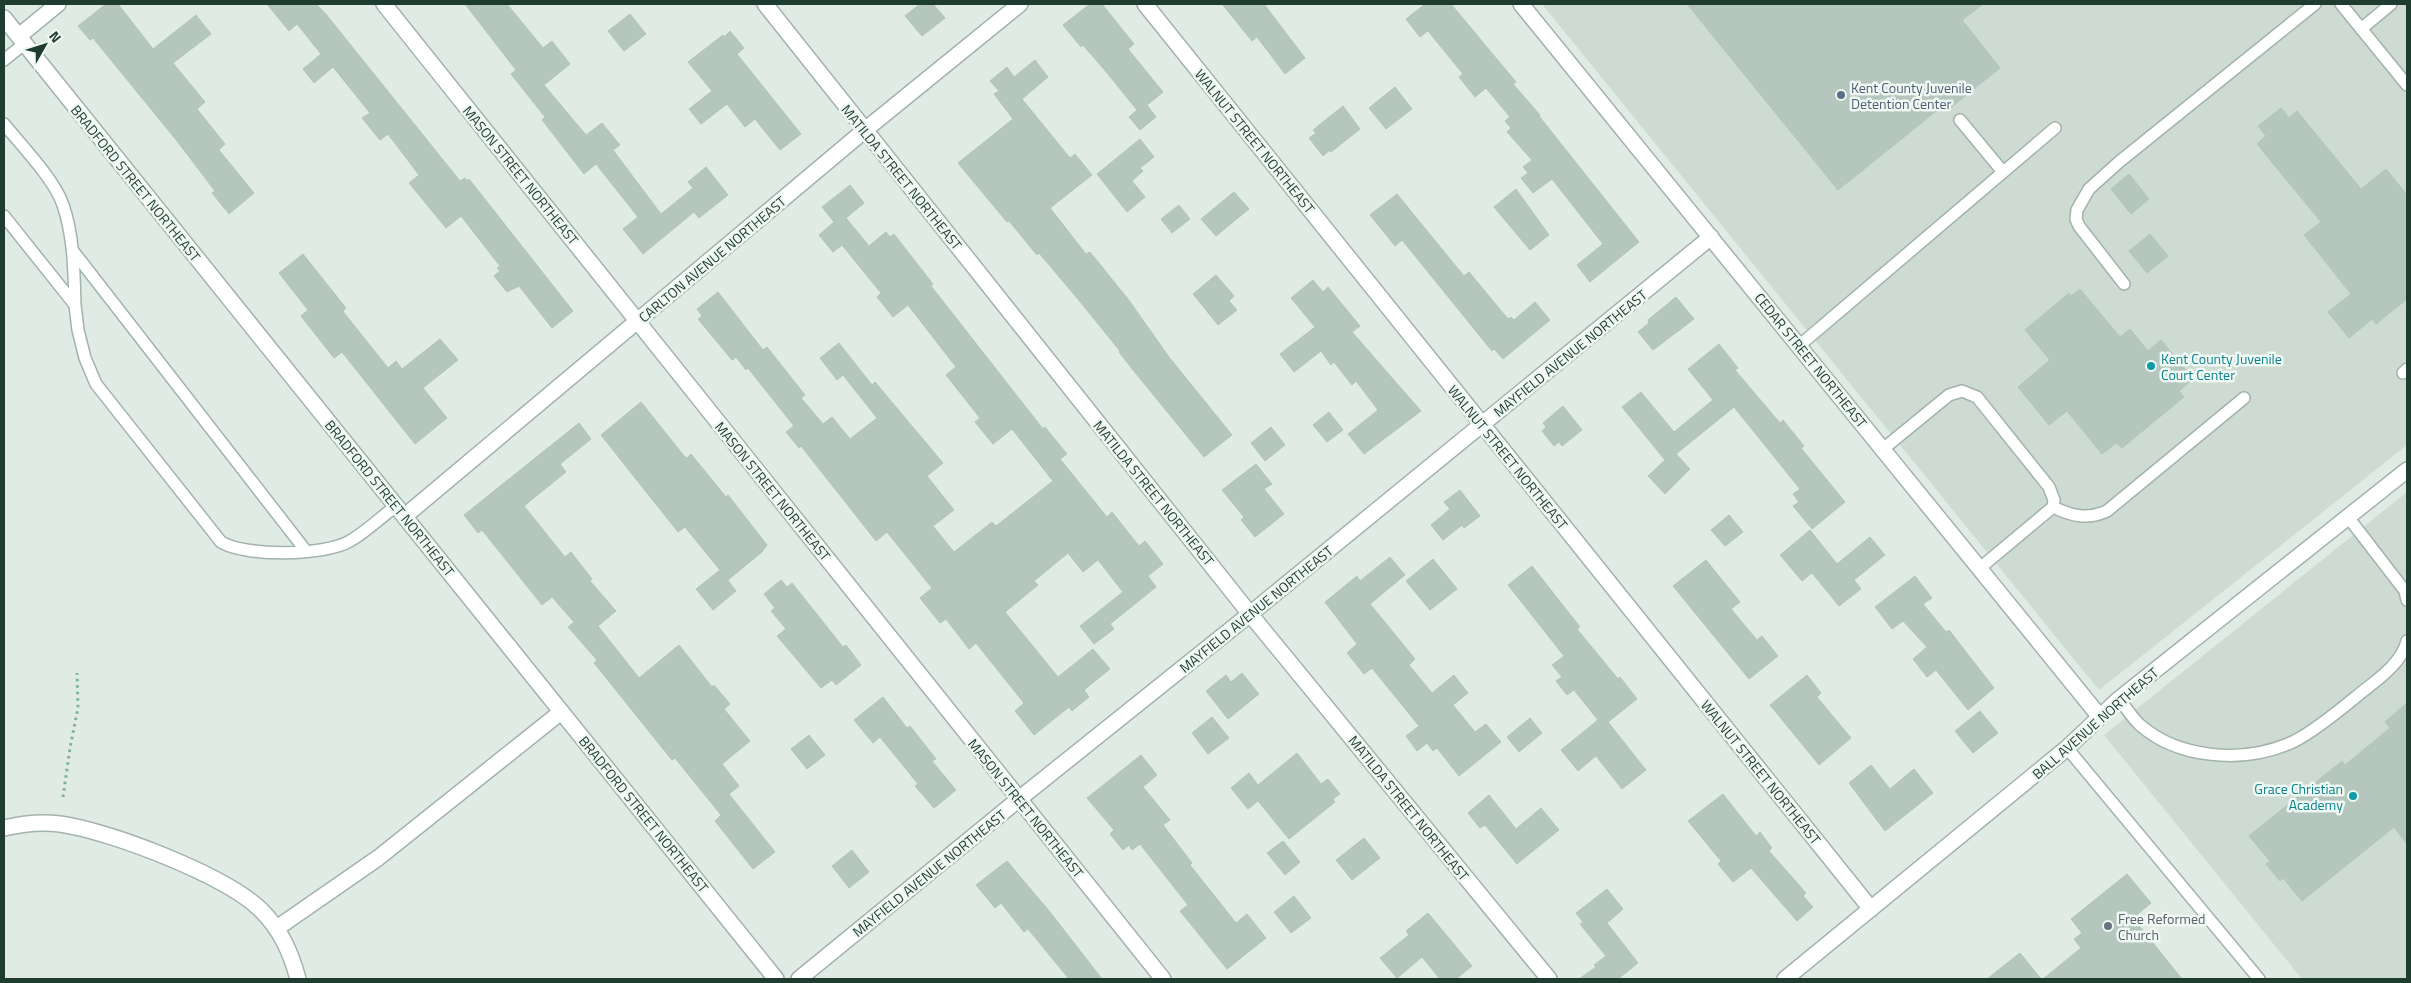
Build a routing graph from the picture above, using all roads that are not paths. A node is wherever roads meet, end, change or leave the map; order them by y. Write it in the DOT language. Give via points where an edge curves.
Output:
graph roads {
  1 [pos="58,4"];
  2 [pos="384,4"];
  3 [pos="764,4"];
  4 [pos="1020,4"];
  5 [pos="1145,4"];
  6 [pos="1521,4"];
  7 [pos="2315,4"];
  8 [pos="2340,4"];
  9 [pos="2392,4"];
  10 [pos="4,18"];
  11 [pos="2361,29"];
  12 [pos="21,40"];
  13 [pos="4,60"];
  14 [pos="2407,85"];
  15 [pos="1960,120"];
  16 [pos="4,124"];
  17 [pos="2055,128"];
  18 [pos="865,130"];
  19 [pos="2003,172"];
  20 [pos="4,216"];
  21 [pos="1711,237"];
  22 [pos="73,251"];
  23 [pos="2124,284"];
  24 [pos="75,305"];
  25 [pos="638,321"];
  26 [pos="1800,345"];
  27 [pos="2244,398"];
  28 [pos="1482,425"];
  29 [pos="1883,448"];
  30 [pos="2407,470"];
  31 [pos="2053,507"];
  32 [pos="401,511"];
  33 [pos="2348,517"];
  34 [pos="306,551"];
  35 [pos="1980,568"];
  36 [pos="2407,600"];
  37 [pos="1250,614"];
  38 [pos="2407,641"];
  39 [pos="2119,699"];
  40 [pos="561,712"];
  41 [pos="2100,717"];
  42 [pos="2067,748"];
  43 [pos="1019,799"];
  44 [pos="4,828"];
  45 [pos="1871,909"];
  46 [pos="277,928"];
  47 [pos="2256,975"];
  48 [pos="298,979"];
  49 [pos="776,979"];
  50 [pos="800,979"];
  51 [pos="1163,979"];
  52 [pos="1549,979"];
  53 [pos="1785,979"];
  54 [pos="2243,979"];
  1 -- 12 [label="street"];
  2 -- 25 [label="street, MASON STREET NORTHEAST"];
  3 -- 18 [label="street, MATILDA STREET NORTHEAST"];
  4 -- 18 [label="street, CARLTON AVENUE NORTHEAST"];
  5 -- 28 [label="street, WALNUT STREET NORTHEAST"];
  6 -- 21 [label="street, CEDAR STREET NORTHEAST"];
  7 -- 23 [label="lane" via="2119,162 2083,196 2077,210 2079,226"];
  8 -- 11 [label="lane"];
  9 -- 11 [label="lane"];
  10 -- 12 [label="street, BRADFORD STREET NORTHEAST"];
  11 -- 14 [label="lane"];
  12 -- 13 [label="lane"];
  12 -- 32 [label="street, BRADFORD STREET NORTHEAST"];
  15 -- 19 [label="lane"];
  16 -- 22 [label="lane" via="59,195"];
  17 -- 19 [label="lane"];
  18 -- 25 [label="street, CARLTON AVENUE NORTHEAST"];
  18 -- 37 [label="street, MATILDA STREET NORTHEAST"];
  19 -- 26 [label="lane"];
  20 -- 24 [label="lane"];
  21 -- 26 [label="street, CEDAR STREET NORTHEAST"];
  21 -- 28 [label="street, MAYFIELD AVENUE NORTHEAST"];
  22 -- 24 [label="lane"];
  22 -- 34 [label="lane"];
  24 -- 34 [label="lane" via="85,358 96,384 221,542 247,550"];
  25 -- 32 [label="street, CARLTON AVENUE NORTHEAST"];
  25 -- 43 [label="street, MASON STREET NORTHEAST"];
  26 -- 29 [label="street, CEDAR STREET NORTHEAST"];
  27 -- 31 [label="lane" via="2106,511 2079,517"];
  28 -- 37 [label="street, MAYFIELD AVENUE NORTHEAST"];
  28 -- 45 [label="street, WALNUT STREET NORTHEAST"];
  29 -- 31 [label="lane" via="1949,395 1962,391 1969,393 1977,397 2049,487"];
  29 -- 35 [label="street, CEDAR STREET NORTHEAST"];
  30 -- 33 [label="street, BALL AVENUE NORTHEAST"];
  31 -- 35 [label="lane"];
  32 -- 34 [label="lane" via="350,542"];
  32 -- 40 [label="street, BRADFORD STREET NORTHEAST"];
  33 -- 36 [label="lane" via="2404,591"];
  33 -- 39 [label="street, BALL AVENUE NORTHEAST"];
  35 -- 41 [label="street, CEDAR STREET NORTHEAST"];
  37 -- 43 [label="street, MAYFIELD AVENUE NORTHEAST"];
  37 -- 52 [label="street, MATILDA STREET NORTHEAST"];
  38 -- 39 [label="lane" via="2406,648 2385,673 2336,713 2290,744 2261,753 2222,754 2173,746 2140,725"];
  39 -- 41 [label="street, BALL AVENUE NORTHEAST"];
  40 -- 46 [label="street" via="378,858"];
  40 -- 49 [label="street, BRADFORD STREET NORTHEAST"];
  41 -- 42 [label="street, BALL AVENUE NORTHEAST"];
  42 -- 45 [label="street, BALL AVENUE NORTHEAST"];
  42 -- 47 [label="lane"];
  43 -- 50 [label="street, MAYFIELD AVENUE NORTHEAST"];
  43 -- 51 [label="street, MASON STREET NORTHEAST"];
  44 -- 46 [label="street" via="59,824 128,842 238,892"];
  45 -- 53 [label="street, BALL AVENUE NORTHEAST"];
  46 -- 48 [label="street" via="292,956"];
  47 -- 54 [label="lane"];
}
